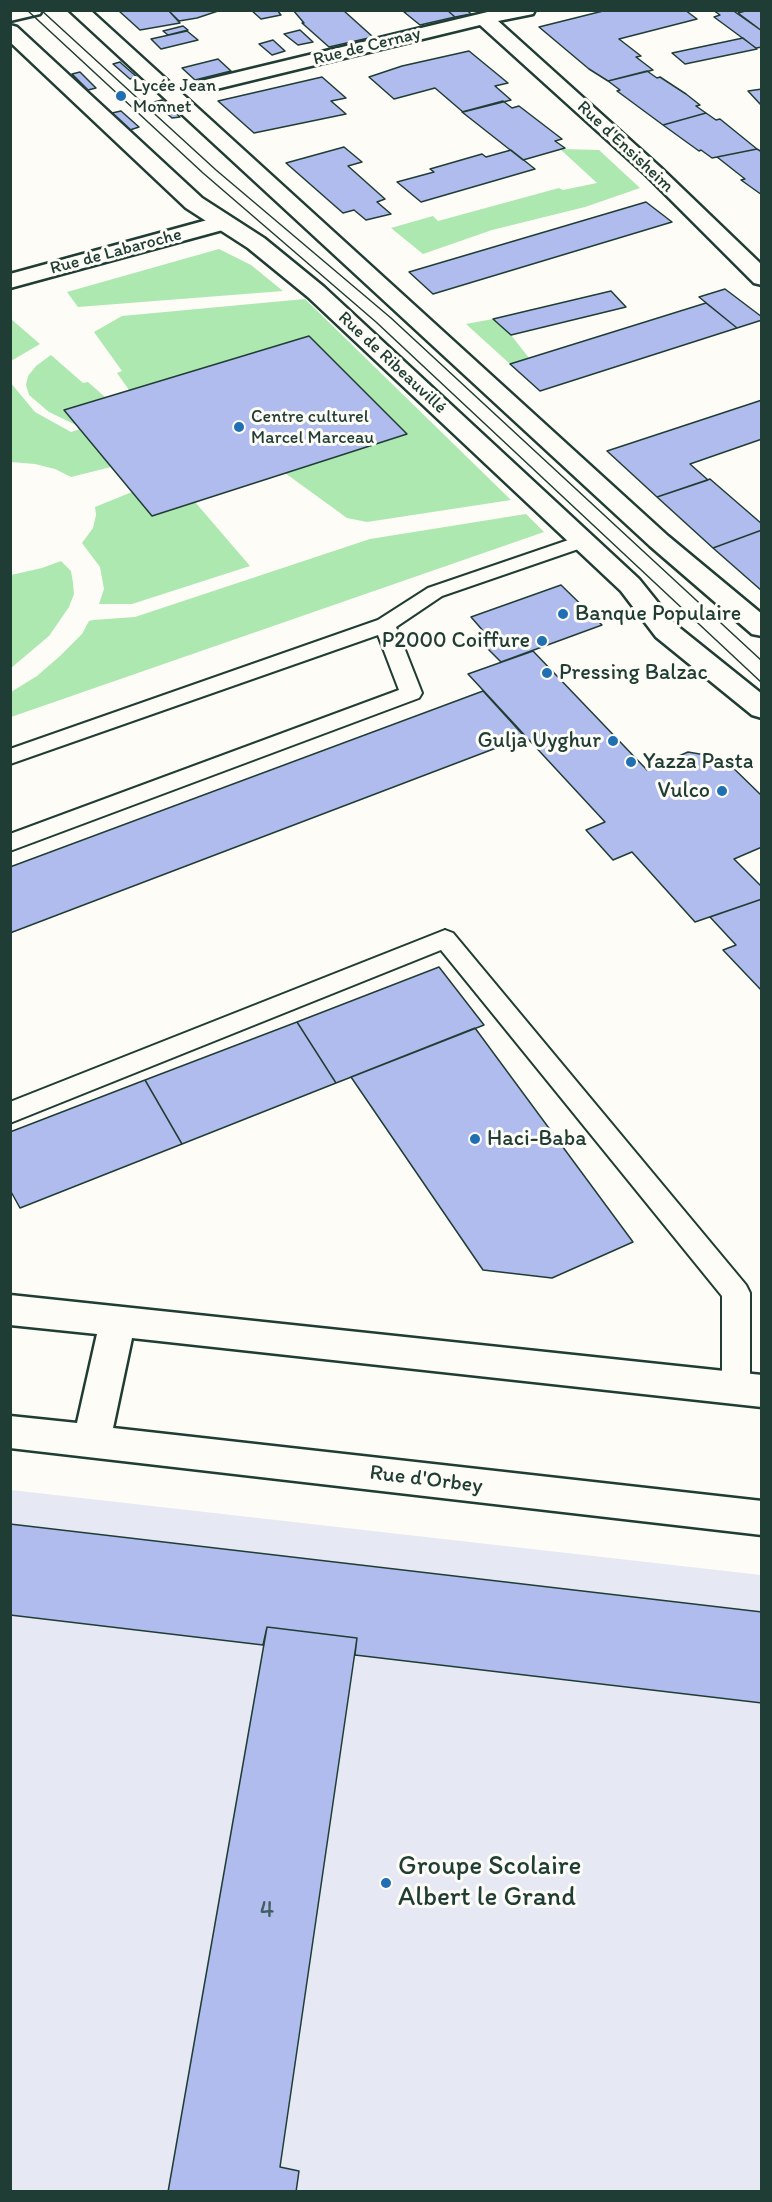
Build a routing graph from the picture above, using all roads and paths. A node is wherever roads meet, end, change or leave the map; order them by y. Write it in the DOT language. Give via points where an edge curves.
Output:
graph roads {
  1 [pos="33,10"];
  2 [pos="78,10"];
  3 [pos="526,10"];
  4 [pos="10,15"];
  5 [pos="485,20"];
  6 [pos="10,32"];
  7 [pos="208,85"];
  8 [pos="222,223"];
  9 [pos="762,278"];
  10 [pos="10,281"];
  11 [pos="583,541"];
  12 [pos="385,625"];
  13 [pos="762,628"];
  14 [pos="762,708"];
  15 [pos="10,757"];
  16 [pos="10,843"];
  17 [pos="10,1113"];
  18 [pos="10,1310"];
  19 [pos="118,1322"];
  20 [pos="749,1389"];
  21 [pos="10,1432"];
  22 [pos="91,1442"];
  23 [pos="762,1518"];
  1 -- 4 [label="street"];
  2 -- 13 [label="street" via="659,541"];
  3 -- 5 [label="street, Rue de Cernay"];
  5 -- 7 [label="street, Rue de Cernay"];
  5 -- 9 [label="street, Rue d'Ensisheim" via="653,171"];
  6 -- 8 [label="street, Rue de Ribeauvillé" via="194,203"];
  8 -- 10 [label="street, Rue de Labaroche"];
  8 -- 11 [label="street, Rue de Ribeauvillé" via="256,243 316,292"];
  11 -- 12 [label="lane" via="435,592"];
  11 -- 14 [label="street, Rue de Ribeauvillé" via="630,585 666,631"];
  12 -- 15 [label="lane"];
  12 -- 16 [label="lane" via="411,693"];
  17 -- 20 [label="lane" via="445,939 736,1293"];
  18 -- 19 [label="street"];
  19 -- 20 [label="street"];
  19 -- 22 [label="street"];
  21 -- 22 [label="street, Rue d'Orbey"];
  22 -- 23 [label="street, Rue d'Orbey"];
}
